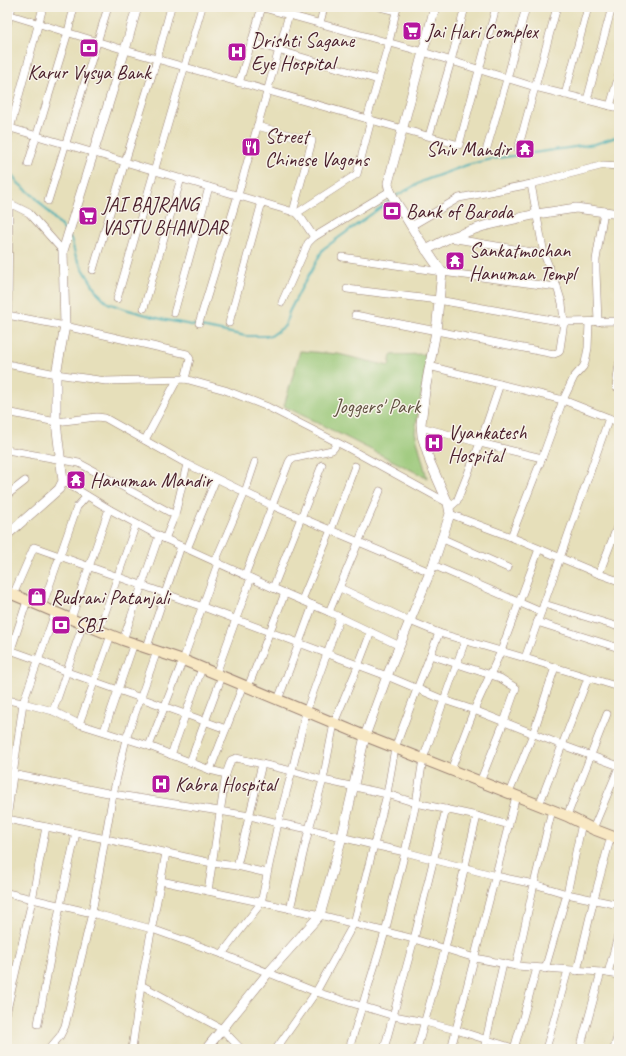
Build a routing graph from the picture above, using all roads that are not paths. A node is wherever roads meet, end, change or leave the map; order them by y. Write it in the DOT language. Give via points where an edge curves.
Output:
graph roads {
  1 [pos="12,7"];
  2 [pos="43,7"];
  3 [pos="74,7"];
  4 [pos="108,7"];
  5 [pos="137,7"];
  6 [pos="171,7"];
  7 [pos="202,7"];
  8 [pos="262,7"];
  9 [pos="290,7"];
  10 [pos="324,7"];
  11 [pos="380,7"];
  12 [pos="435,7"];
  13 [pos="465,7"];
  14 [pos="496,7"];
  15 [pos="526,7"];
  16 [pos="557,7"];
  17 [pos="588,7"];
  18 [pos="612,7"];
  19 [pos="396,9"];
  20 [pos="8,14"];
  21 [pos="288,15"];
  22 [pos="38,23"];
  23 [pos="320,23"];
  24 [pos="7,24"];
  25 [pos="68,32"];
  26 [pos="98,42"];
  27 [pos="251,42"];
  28 [pos="389,42"];
  29 [pos="125,50"];
  30 [pos="278,50"];
  31 [pos="424,52"];
  32 [pos="157,59"];
  33 [pos="451,61"];
  34 [pos="185,67"];
  35 [pos="479,70"];
  36 [pos="619,75"];
  37 [pos="507,78"];
  38 [pos="378,80"];
  39 [pos="239,83"];
  40 [pos="535,87"];
  41 [pos="267,91"];
  42 [pos="565,95"];
  43 [pos="587,100"];
  44 [pos="610,106"];
  45 [pos="619,108"];
  46 [pos="369,120"];
  47 [pos="257,126"];
  48 [pos="9,128"];
  49 [pos="403,129"];
  50 [pos="36,136"];
  51 [pos="429,136"];
  52 [pos="7,140"];
  53 [pos="66,144"];
  54 [pos="518,149"];
  55 [pos="486,151"];
  56 [pos="93,153"];
  57 [pos="125,162"];
  58 [pos="28,164"];
  59 [pos="619,166"];
  60 [pos="155,171"];
  61 [pos="181,178"];
  62 [pos="531,184"];
  63 [pos="209,187"];
  64 [pos="391,193"];
  65 [pos="238,195"];
  66 [pos="48,201"];
  67 [pos="262,202"];
  68 [pos="8,203"];
  69 [pos="604,211"];
  70 [pos="295,212"];
  71 [pos="537,214"];
  72 [pos="619,214"];
  73 [pos="410,226"];
  74 [pos="314,237"];
  75 [pos="449,238"];
  76 [pos="426,250"];
  77 [pos="63,252"];
  78 [pos="544,254"];
  79 [pos="342,257"];
  80 [pos="93,270"];
  81 [pos="442,272"];
  82 [pos="557,287"];
  83 [pos="347,289"];
  84 [pos="117,299"];
  85 [pos="438,300"];
  86 [pos="282,302"];
  87 [pos="144,308"];
  88 [pos="174,313"];
  89 [pos="8,315"];
  90 [pos="355,315"];
  91 [pos="619,321"];
  92 [pos="564,322"];
  93 [pos="589,322"];
  94 [pos="598,322"];
  95 [pos="199,323"];
  96 [pos="229,323"];
  97 [pos="64,326"];
  98 [pos="436,331"];
  99 [pos="7,364"];
  100 [pos="619,364"];
  101 [pos="429,366"];
  102 [pos="56,374"];
  103 [pos="185,379"];
  104 [pos="176,380"];
  105 [pos="500,384"];
  106 [pos="616,387"];
  107 [pos="563,400"];
  108 [pos="7,412"];
  109 [pos="610,418"];
  110 [pos="56,422"];
  111 [pos="619,423"];
  112 [pos="421,427"];
  113 [pos="145,440"];
  114 [pos="337,443"];
  115 [pos="480,443"];
  116 [pos="7,450"];
  117 [pos="542,458"];
  118 [pos="61,460"];
  119 [pos="255,462"];
  120 [pos="187,464"];
  121 [pos="322,465"];
  122 [pos="356,466"];
  123 [pos="216,479"];
  124 [pos="25,481"];
  125 [pos="63,481"];
  126 [pos="380,491"];
  127 [pos="245,492"];
  128 [pos="7,495"];
  129 [pos="87,496"];
  130 [pos="272,505"];
  131 [pos="449,508"];
  132 [pos="109,509"];
  133 [pos="175,515"];
  134 [pos="301,518"];
  135 [pos="619,522"];
  136 [pos="136,524"];
  137 [pos="331,530"];
  138 [pos="7,535"];
  139 [pos="511,537"];
  140 [pos="162,538"];
  141 [pos="441,538"];
  142 [pos="359,542"];
  143 [pos="184,548"];
  144 [pos="539,549"];
  145 [pos="60,556"];
  146 [pos="560,557"];
  147 [pos="217,562"];
  148 [pos="89,567"];
  149 [pos="431,568"];
  150 [pos="508,568"];
  151 [pos="599,574"];
  152 [pos="248,576"];
  153 [pos="118,577"];
  154 [pos="619,581"];
  155 [pos="142,585"];
  156 [pos="273,588"];
  157 [pos="340,588"];
  158 [pos="165,593"];
  159 [pos="285,593"];
  160 [pos="10,594"];
  161 [pos="302,600"];
  162 [pos="27,601"];
  163 [pos="519,602"];
  164 [pos="544,604"];
  165 [pos="313,605"];
  166 [pos="42,607"];
  167 [pos="203,607"];
  168 [pos="55,612"];
  169 [pos="329,612"];
  170 [pos="541,612"];
  171 [pos="340,617"];
  172 [pos="71,619"];
  173 [pos="236,620"];
  174 [pos="410,621"];
  175 [pos="537,622"];
  176 [pos="83,624"];
  177 [pos="619,627"];
  178 [pos="99,630"];
  179 [pos="270,632"];
  180 [pos="371,632"];
  181 [pos="440,633"];
  182 [pos="111,635"];
  183 [pos="123,640"];
  184 [pos="465,641"];
  185 [pos="134,643"];
  186 [pos="299,643"];
  187 [pos="400,646"];
  188 [pos="147,647"];
  189 [pos="619,648"];
  190 [pos="9,650"];
  191 [pos="157,651"];
  192 [pos="501,651"];
  193 [pos="327,654"];
  194 [pos="430,655"];
  195 [pos="525,658"];
  196 [pos="38,660"];
  197 [pos="183,660"];
  198 [pos="7,662"];
  199 [pos="457,664"];
  200 [pos="358,666"];
  201 [pos="555,667"];
  202 [pos="202,668"];
  203 [pos="66,672"];
  204 [pos="219,675"];
  205 [pos="490,675"];
  206 [pos="387,676"];
  207 [pos="588,678"];
  208 [pos="94,681"];
  209 [pos="245,686"];
  210 [pos="619,687"];
  211 [pos="417,689"];
  212 [pos="118,690"];
  213 [pos="141,698"];
  214 [pos="7,700"];
  215 [pos="278,700"];
  216 [pos="444,700"];
  217 [pos="23,703"];
  218 [pos="165,706"];
  219 [pos="474,710"];
  220 [pos="53,711"];
  221 [pos="306,712"];
  222 [pos="185,714"];
  223 [pos="607,714"];
  224 [pos="205,722"];
  225 [pos="504,722"];
  226 [pos="334,723"];
  227 [pos="79,724"];
  228 [pos="226,729"];
  229 [pos="104,731"];
  230 [pos="533,734"];
  231 [pos="365,736"];
  232 [pos="126,739"];
  233 [pos="562,745"];
  234 [pos="149,746"];
  235 [pos="395,748"];
  236 [pos="171,755"];
  237 [pos="591,756"];
  238 [pos="423,759"];
  239 [pos="190,762"];
  240 [pos="262,764"];
  241 [pos="619,766"];
  242 [pos="210,770"];
  243 [pos="451,770"];
  244 [pos="292,771"];
  245 [pos="10,774"];
  246 [pos="226,774"];
  247 [pos="323,780"];
  248 [pos="480,782"];
  249 [pos="354,786"];
  250 [pos="113,794"];
  251 [pos="387,794"];
  252 [pos="512,794"];
  253 [pos="416,803"];
  254 [pos="539,805"];
  255 [pos="446,809"];
  256 [pos="552,810"];
  257 [pos="221,811"];
  258 [pos="250,816"];
  259 [pos="477,816"];
  260 [pos="567,816"];
  261 [pos="7,819"];
  262 [pos="278,823"];
  263 [pos="582,823"];
  264 [pos="509,825"];
  265 [pos="46,827"];
  266 [pos="309,829"];
  267 [pos="593,829"];
  268 [pos="76,833"];
  269 [pos="342,837"];
  270 [pos="615,838"];
  271 [pos="106,839"];
  272 [pos="373,845"];
  273 [pos="405,852"];
  274 [pos="166,853"];
  275 [pos="434,859"];
  276 [pos="212,863"];
  277 [pos="237,866"];
  278 [pos="464,868"];
  279 [pos="267,873"];
  280 [pos="496,876"];
  281 [pos="161,881"];
  282 [pos="534,884"];
  283 [pos="208,891"];
  284 [pos="7,894"];
  285 [pos="567,894"];
  286 [pos="594,899"];
  287 [pos="32,900"];
  288 [pos="261,903"];
  289 [pos="619,905"];
  290 [pos="60,906"];
  291 [pos="290,909"];
  292 [pos="92,913"];
  293 [pos="320,915"];
  294 [pos="354,923"];
  295 [pos="152,929"];
  296 [pos="385,932"];
  297 [pos="619,932"];
  298 [pos="414,940"];
  299 [pos="445,949"];
  300 [pos="222,954"];
  301 [pos="475,958"];
  302 [pos="503,964"];
  303 [pos="516,966"];
  304 [pos="537,968"];
  305 [pos="545,969"];
  306 [pos="568,970"];
  307 [pos="577,971"];
  308 [pos="268,973"];
  309 [pos="604,973"];
  310 [pos="619,975"];
  311 [pos="141,985"];
  312 [pos="316,992"];
  313 [pos="8,999"];
  314 [pos="363,1006"];
  315 [pos="7,1010"];
  316 [pos="394,1016"];
  317 [pos="425,1022"];
  318 [pos="38,1024"];
  319 [pos="222,1029"];
  320 [pos="456,1030"];
  321 [pos="619,1030"];
  322 [pos="486,1039"];
  323 [pos="49,1049"];
  324 [pos="132,1049"];
  325 [pos="206,1049"];
  326 [pos="241,1049"];
  327 [pos="276,1049"];
  328 [pos="349,1049"];
  329 [pos="384,1049"];
  330 [pos="417,1049"];
  331 [pos="451,1049"];
  332 [pos="484,1049"];
  333 [pos="514,1049"];
  334 [pos="546,1049"];
  335 [pos="580,1049"];
  336 [pos="614,1049"];
  1 -- 20 [label="street"];
  2 -- 22 [label="street"];
  3 -- 25 [label="street"];
  4 -- 26 [label="street"];
  5 -- 29 [label="street"];
  6 -- 32 [label="street"];
  7 -- 34 [label="street"];
  8 -- 21 [label="street"];
  8 -- 27 [label="street"];
  9 -- 21 [label="street"];
  10 -- 23 [label="street"];
  11 -- 19 [label="street"];
  12 -- 31 [label="street"];
  13 -- 33 [label="street"];
  14 -- 35 [label="street"];
  15 -- 37 [label="street"];
  16 -- 40 [label="street"];
  17 -- 42 [label="street"];
  18 -- 43 [label="street"];
  19 -- 28 [label="street"];
  20 -- 22 [label="street"];
  20 -- 24 [label="street"];
  21 -- 23 [label="street"];
  21 -- 30 [label="street"];
  22 -- 25 [label="street"];
  22 -- 48 [label="street"];
  23 -- 28 [label="street"];
  25 -- 26 [label="street"];
  25 -- 50 [label="street"];
  26 -- 29 [label="street"];
  26 -- 53 [label="street"];
  27 -- 30 [label="street"];
  27 -- 39 [label="street"];
  28 -- 31 [label="street"];
  28 -- 38 [label="street"];
  29 -- 32 [label="street"];
  29 -- 56 [label="street"];
  30 -- 38 [label="street"];
  30 -- 41 [label="street"];
  31 -- 33 [label="street"];
  31 -- 49 [label="street"];
  32 -- 34 [label="street"];
  32 -- 57 [label="street"];
  33 -- 35 [label="street"];
  33 -- 51 [label="street"];
  34 -- 39 [label="street"];
  34 -- 60 [label="street"];
  35 -- 37 [label="street"];
  35 -- 51 [label="street" via="459,145"];
  36 -- 44 [label="street"];
  37 -- 40 [label="street"];
  37 -- 55 [label="street"];
  38 -- 46 [label="street"];
  39 -- 41 [label="street"];
  40 -- 42 [label="street"];
  40 -- 54 [label="street"];
  41 -- 46 [label="street"];
  41 -- 47 [label="street"];
  42 -- 43 [label="street"];
  43 -- 44 [label="street"];
  44 -- 45 [label="street"];
  46 -- 49 [label="street"];
  46 -- 70 [label="street" via="356,174"];
  47 -- 65 [label="street"];
  47 -- 70 [label="street" via="312,141"];
  48 -- 50 [label="street"];
  48 -- 52 [label="street"];
  49 -- 51 [label="street"];
  49 -- 64 [label="street" via="388,183"];
  50 -- 53 [label="street"];
  50 -- 58 [label="street"];
  53 -- 56 [label="street"];
  53 -- 66 [label="street"];
  56 -- 57 [label="street"];
  56 -- 77 [label="street"];
  57 -- 60 [label="street"];
  57 -- 80 [label="street"];
  59 -- 62 [label="street" via="604,165"];
  60 -- 61 [label="street"];
  60 -- 84 [label="street"];
  61 -- 63 [label="street"];
  61 -- 87 [label="street"];
  62 -- 71 [label="street"];
  62 -- 73 [label="street" via="459,198"];
  63 -- 65 [label="street"];
  63 -- 88 [label="street"];
  64 -- 73 [label="street"];
  64 -- 74 [label="street"];
  65 -- 67 [label="street"];
  65 -- 95 [label="street"];
  67 -- 70 [label="street"];
  67 -- 96 [label="street"];
  68 -- 77 [label="street" via="29,213"];
  68 -- 89 [label="street"];
  69 -- 71 [label="street" via="576,208"];
  69 -- 72 [label="street"];
  69 -- 94 [label="street" via="596,260"];
  70 -- 74 [label="street"];
  71 -- 75 [label="street" via="484,226"];
  71 -- 78 [label="street"];
  73 -- 76 [label="street"];
  74 -- 86 [label="street" via="305,250"];
  75 -- 76 [label="street"];
  75 -- 78 [label="street"];
  76 -- 81 [label="street"];
  77 -- 97 [label="street"];
  78 -- 82 [label="street"];
  79 -- 81 [label="street"];
  81 -- 82 [label="street"];
  81 -- 85 [label="street"];
  82 -- 92 [label="street"];
  83 -- 85 [label="street"];
  85 -- 92 [label="street"];
  85 -- 98 [label="street"];
  89 -- 97 [label="street"];
  90 -- 98 [label="street"];
  91 -- 94 [label="street"];
  92 -- 93 [label="street"];
  92 -- 98 [label="street" via="560,349 556,354"];
  93 -- 94 [label="street"];
  93 -- 107 [label="street" via="585,363 574,377"];
  97 -- 102 [label="street"];
  97 -- 103 [label="street" via="187,354 190,359"];
  98 -- 101 [label="street"];
  99 -- 102 [label="street"];
  100 -- 106 [label="street"];
  101 -- 105 [label="street"];
  101 -- 112 [label="street"];
  102 -- 104 [label="street" via="106,381"];
  102 -- 110 [label="street"];
  103 -- 104 [label="street"];
  103 -- 114 [label="street" via="225,390 268,407"];
  104 -- 113 [label="street"];
  105 -- 107 [label="street"];
  105 -- 115 [label="street"];
  107 -- 109 [label="street"];
  107 -- 117 [label="street"];
  108 -- 110 [label="street"];
  109 -- 111 [label="street"];
  109 -- 146 [label="street"];
  110 -- 113 [label="street" via="102,417"];
  110 -- 118 [label="street"];
  112 -- 115 [label="street"];
  112 -- 131 [label="street" via="430,462"];
  113 -- 120 [label="street"];
  114 -- 130 [label="street" via="332,450 291,459"];
  114 -- 131 [label="street"];
  115 -- 117 [label="street"];
  115 -- 131 [label="street" via="457,501"];
  116 -- 118 [label="street"];
  117 -- 139 [label="street"];
  118 -- 125 [label="street"];
  118 -- 133 [label="street" via="79,463"];
  119 -- 127 [label="street"];
  120 -- 123 [label="street"];
  120 -- 133 [label="street"];
  121 -- 134 [label="street"];
  122 -- 137 [label="street"];
  123 -- 127 [label="street"];
  123 -- 143 [label="street"];
  124 -- 128 [label="street"];
  125 -- 129 [label="street"];
  125 -- 138 [label="street" via="59,489"];
  126 -- 142 [label="street"];
  127 -- 130 [label="street"];
  127 -- 147 [label="street"];
  129 -- 132 [label="street"];
  129 -- 145 [label="street" via="77,507"];
  130 -- 134 [label="street"];
  130 -- 152 [label="street"];
  131 -- 139 [label="street"];
  131 -- 141 [label="street"];
  132 -- 136 [label="street"];
  132 -- 148 [label="street"];
  133 -- 140 [label="street"];
  134 -- 137 [label="street"];
  134 -- 156 [label="street"];
  135 -- 151 [label="street"];
  136 -- 140 [label="street"];
  136 -- 153 [label="street"];
  137 -- 142 [label="street"];
  137 -- 161 [label="street"];
  139 -- 144 [label="street"];
  140 -- 143 [label="street"];
  140 -- 155 [label="street"];
  141 -- 149 [label="street"];
  141 -- 150 [label="street"];
  142 -- 149 [label="street"];
  142 -- 157 [label="street"];
  143 -- 147 [label="street"];
  143 -- 158 [label="street"];
  144 -- 146 [label="street"];
  144 -- 163 [label="street"];
  145 -- 148 [label="street"];
  145 -- 160 [label="street" via="34,547"];
  145 -- 166 [label="street"];
  146 -- 151 [label="street"];
  146 -- 164 [label="street"];
  147 -- 152 [label="street"];
  147 -- 167 [label="street"];
  148 -- 153 [label="street"];
  148 -- 172 [label="street"];
  149 -- 163 [label="street"];
  149 -- 174 [label="street"];
  151 -- 154 [label="street"];
  152 -- 156 [label="street"];
  152 -- 173 [label="street"];
  153 -- 155 [label="street"];
  153 -- 178 [label="street"];
  155 -- 158 [label="street"];
  155 -- 183 [label="street"];
  156 -- 159 [label="street"];
  157 -- 169 [label="street"];
  157 -- 174 [label="street"];
  158 -- 167 [label="street"];
  158 -- 188 [label="street"];
  159 -- 161 [label="street"];
  159 -- 179 [label="street"];
  160 -- 162 [label="main road"];
  161 -- 165 [label="street"];
  162 -- 166 [label="main road"];
  162 -- 190 [label="street"];
  163 -- 170 [label="street"];
  163 -- 192 [label="street"];
  164 -- 170 [label="street"];
  164 -- 177 [label="street"];
  165 -- 169 [label="street"];
  165 -- 186 [label="street"];
  166 -- 168 [label="main road"];
  167 -- 173 [label="street"];
  167 -- 197 [label="street"];
  168 -- 172 [label="main road"];
  168 -- 196 [label="street"];
  169 -- 171 [label="street"];
  170 -- 175 [label="street"];
  171 -- 180 [label="street"];
  171 -- 193 [label="street"];
  172 -- 176 [label="main road"];
  173 -- 179 [label="street"];
  173 -- 204 [label="street"];
  174 -- 181 [label="street"];
  174 -- 187 [label="street"];
  175 -- 189 [label="street"];
  175 -- 195 [label="street"];
  176 -- 178 [label="main road"];
  176 -- 203 [label="street"];
  178 -- 182 [label="main road"];
  179 -- 186 [label="street"];
  179 -- 209 [label="street"];
  180 -- 187 [label="street"];
  180 -- 200 [label="street"];
  181 -- 184 [label="street"];
  181 -- 194 [label="street"];
  182 -- 183 [label="main road"];
  182 -- 208 [label="street"];
  183 -- 185 [label="main road"];
  184 -- 192 [label="street"];
  184 -- 199 [label="street"];
  185 -- 188 [label="main road"];
  185 -- 212 [label="street"];
  186 -- 193 [label="street"];
  186 -- 215 [label="street"];
  187 -- 206 [label="street"];
  188 -- 191 [label="main road"];
  190 -- 196 [label="street"];
  190 -- 198 [label="street"];
  191 -- 197 [label="main road"];
  191 -- 213 [label="street"];
  192 -- 195 [label="street"];
  192 -- 205 [label="street"];
  193 -- 200 [label="street"];
  193 -- 221 [label="street"];
  194 -- 199 [label="street"];
  194 -- 211 [label="street"];
  195 -- 201 [label="street"];
  196 -- 203 [label="street"];
  196 -- 217 [label="street"];
  197 -- 202 [label="main road"];
  197 -- 218 [label="street"];
  199 -- 205 [label="street"];
  199 -- 216 [label="street"];
  200 -- 206 [label="street"];
  200 -- 226 [label="street"];
  201 -- 207 [label="street"];
  201 -- 230 [label="street"];
  202 -- 204 [label="main road"];
  202 -- 222 [label="street"];
  203 -- 208 [label="street"];
  203 -- 220 [label="street"];
  204 -- 209 [label="main road"];
  204 -- 224 [label="street"];
  205 -- 219 [label="street"];
  205 -- 225 [label="street" via="516,688"];
  206 -- 211 [label="street"];
  206 -- 231 [label="street"];
  207 -- 210 [label="street"];
  207 -- 233 [label="street"];
  208 -- 212 [label="street"];
  208 -- 227 [label="street"];
  209 -- 215 [label="main road"];
  209 -- 228 [label="street"];
  211 -- 216 [label="street"];
  211 -- 235 [label="street"];
  212 -- 213 [label="street"];
  212 -- 229 [label="street"];
  213 -- 218 [label="street"];
  213 -- 232 [label="street"];
  214 -- 217 [label="street"];
  215 -- 221 [label="main road"];
  216 -- 219 [label="street"];
  216 -- 238 [label="street"];
  217 -- 220 [label="street"];
  217 -- 245 [label="street"];
  218 -- 222 [label="street"];
  218 -- 234 [label="street"];
  219 -- 225 [label="street"];
  219 -- 243 [label="street"];
  220 -- 227 [label="street"];
  221 -- 226 [label="main road"];
  221 -- 244 [label="street"];
  222 -- 224 [label="street"];
  222 -- 236 [label="street"];
  223 -- 237 [label="street"];
  224 -- 228 [label="street"];
  224 -- 239 [label="street"];
  225 -- 230 [label="street"];
  225 -- 248 [label="street"];
  226 -- 231 [label="main road"];
  226 -- 247 [label="street"];
  227 -- 229 [label="street"];
  228 -- 242 [label="street"];
  229 -- 232 [label="street"];
  230 -- 233 [label="street"];
  230 -- 252 [label="street"];
  231 -- 235 [label="main road"];
  231 -- 249 [label="street"];
  232 -- 234 [label="street"];
  232 -- 250 [label="street"];
  233 -- 237 [label="street"];
  233 -- 254 [label="street"];
  234 -- 236 [label="street"];
  235 -- 238 [label="main road"];
  235 -- 251 [label="street"];
  236 -- 239 [label="street"];
  237 -- 241 [label="street"];
  237 -- 260 [label="street"];
  238 -- 243 [label="main road"];
  238 -- 253 [label="street"];
  239 -- 242 [label="street"];
  240 -- 244 [label="street"];
  240 -- 246 [label="street" via="240,758 233,759"];
  240 -- 258 [label="street"];
  241 -- 267 [label="street"];
  242 -- 246 [label="street"];
  243 -- 248 [label="main road"];
  244 -- 247 [label="street"];
  244 -- 262 [label="street"];
  245 -- 250 [label="street"];
  245 -- 261 [label="street"];
  246 -- 257 [label="street"];
  247 -- 249 [label="street"];
  247 -- 266 [label="street"];
  248 -- 252 [label="main road"];
  249 -- 251 [label="street"];
  249 -- 269 [label="street"];
  250 -- 257 [label="street"];
  250 -- 271 [label="street"];
  251 -- 253 [label="street"];
  251 -- 272 [label="street"];
  252 -- 254 [label="main road"];
  252 -- 264 [label="street"];
  253 -- 255 [label="street"];
  253 -- 273 [label="street"];
  254 -- 256 [label="main road"];
  255 -- 259 [label="street"];
  255 -- 275 [label="street"];
  256 -- 260 [label="main road"];
  256 -- 282 [label="street"];
  257 -- 258 [label="street"];
  257 -- 276 [label="street"];
  258 -- 262 [label="street"];
  258 -- 277 [label="street"];
  259 -- 264 [label="street"];
  259 -- 278 [label="street"];
  260 -- 263 [label="main road"];
  261 -- 265 [label="street"];
  262 -- 266 [label="street"];
  262 -- 279 [label="street"];
  263 -- 267 [label="main road"];
  263 -- 285 [label="street"];
  264 -- 280 [label="street"];
  265 -- 268 [label="street"];
  265 -- 287 [label="street"];
  266 -- 269 [label="street"];
  266 -- 291 [label="street"];
  267 -- 270 [label="main road"];
  268 -- 271 [label="street"];
  268 -- 290 [label="street"];
  269 -- 272 [label="street"];
  269 -- 293 [label="street"];
  270 -- 286 [label="street"];
  271 -- 274 [label="street"];
  271 -- 292 [label="street"];
  272 -- 273 [label="street"];
  272 -- 294 [label="street"];
  273 -- 275 [label="street"];
  273 -- 296 [label="street"];
  274 -- 276 [label="street"];
  274 -- 281 [label="street"];
  275 -- 278 [label="street"];
  275 -- 298 [label="street"];
  276 -- 277 [label="street"];
  276 -- 283 [label="street"];
  277 -- 279 [label="street"];
  278 -- 280 [label="street"];
  278 -- 299 [label="street"];
  279 -- 288 [label="street"];
  280 -- 282 [label="street"];
  280 -- 301 [label="street"];
  281 -- 283 [label="street"];
  281 -- 295 [label="street"];
  282 -- 285 [label="street"];
  282 -- 303 [label="street"];
  283 -- 288 [label="street"];
  284 -- 287 [label="street"];
  285 -- 286 [label="street"];
  285 -- 305 [label="street"];
  286 -- 289 [label="street"];
  286 -- 307 [label="street"];
  287 -- 290 [label="street"];
  287 -- 313 [label="street"];
  288 -- 291 [label="street"];
  288 -- 300 [label="street"];
  290 -- 292 [label="street"];
  290 -- 318 [label="street"];
  291 -- 293 [label="street"];
  292 -- 295 [label="street"];
  292 -- 323 [label="street" via="65,1026"];
  293 -- 294 [label="street"];
  293 -- 308 [label="street"];
  294 -- 296 [label="street"];
  294 -- 312 [label="street"];
  295 -- 300 [label="street"];
  295 -- 311 [label="street"];
  296 -- 298 [label="street"];
  296 -- 314 [label="street"];
  297 -- 309 [label="street"];
  298 -- 299 [label="street"];
  298 -- 316 [label="street"];
  299 -- 301 [label="street"];
  299 -- 317 [label="street"];
  300 -- 308 [label="street"];
  301 -- 302 [label="street"];
  301 -- 320 [label="street"];
  302 -- 303 [label="street"];
  302 -- 322 [label="street"];
  303 -- 304 [label="street"];
  304 -- 305 [label="street"];
  304 -- 333 [label="street"];
  305 -- 306 [label="street"];
  306 -- 307 [label="street"];
  306 -- 334 [label="street"];
  307 -- 309 [label="street"];
  308 -- 312 [label="street"];
  308 -- 319 [label="street"];
  309 -- 310 [label="street"];
  309 -- 335 [label="street"];
  311 -- 319 [label="street"];
  311 -- 324 [label="street"];
  312 -- 314 [label="street"];
  312 -- 327 [label="street"];
  313 -- 315 [label="street"];
  314 -- 316 [label="street"];
  314 -- 328 [label="street"];
  316 -- 317 [label="street"];
  316 -- 329 [label="street"];
  317 -- 320 [label="street"];
  317 -- 330 [label="street"];
  319 -- 325 [label="street"];
  319 -- 326 [label="street"];
  320 -- 322 [label="street"];
  320 -- 331 [label="street"];
  321 -- 336 [label="street"];
  322 -- 332 [label="street"];
  322 -- 333 [label="street"];
}
